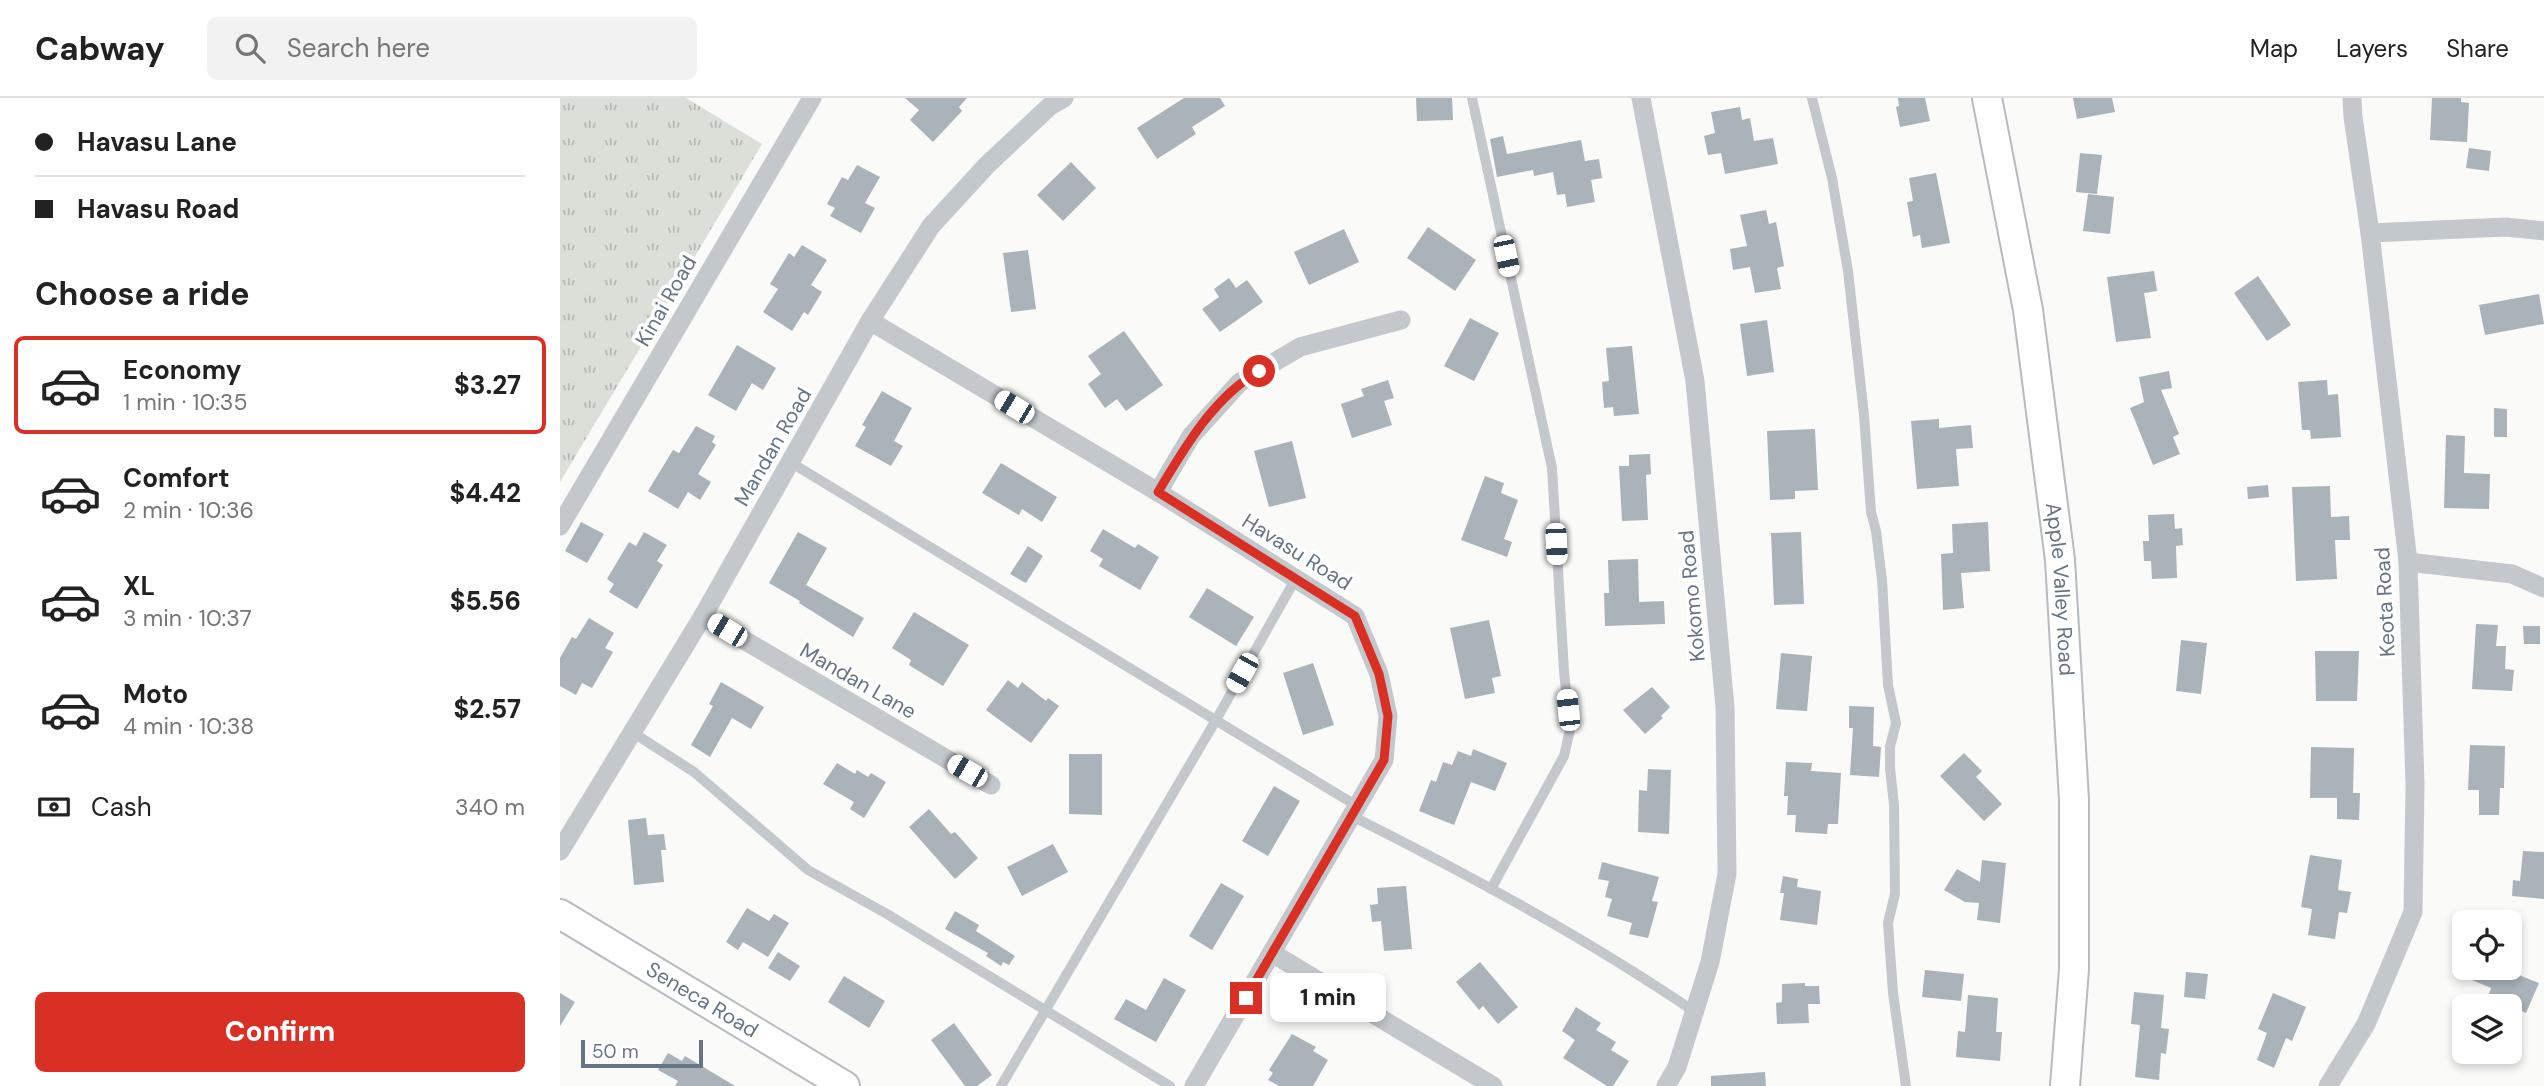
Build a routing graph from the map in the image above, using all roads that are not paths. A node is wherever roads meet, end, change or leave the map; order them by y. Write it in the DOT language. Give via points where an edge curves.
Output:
graph roads {
  1 [pos="812,98"];
  2 [pos="1472,98"];
  3 [pos="1641,98"];
  4 [pos="1812,98"];
  5 [pos="1987,98"];
  6 [pos="2353,98"];
  7 [pos="1052,101"];
  8 [pos="2544,231"];
  9 [pos="2370,233"];
  10 [pos="1401,320"];
  11 [pos="870,321"];
  12 [pos="790,462"];
  13 [pos="1158,492"];
  14 [pos="560,526"];
  15 [pos="2408,562"];
  16 [pos="1296,578"];
  17 [pos="2544,588"];
  18 [pos="703,616"];
  19 [pos="1216,720"];
  20 [pos="632,732"];
  21 [pos="991,785"];
  22 [pos="1354,811"];
  23 [pos="560,850"];
  24 [pos="1491,890"];
  25 [pos="560,914"];
  26 [pos="1272,953"];
  27 [pos="1046,1010"];
  28 [pos="1695,1012"];
  29 [pos="845,1086"];
  30 [pos="1001,1086"];
  31 [pos="1170,1086"];
  32 [pos="1194,1086"];
  33 [pos="1493,1086"];
  34 [pos="1666,1086"];
  35 [pos="1906,1086"];
  36 [pos="2065,1086"];
  37 [pos="2328,1086"];
  1 -- 14 [label="street, Kinai Road"];
  2 -- 24 [label="lane" via="1552,468 1570,730 1564,756"];
  3 -- 28 [label="street, Kokomo Road" via="1695,381 1725,708 1727,874"];
  4 -- 35 [label="lane" via="1848,271 1882,580 1888,685 1896,723 1890,747 1895,894 1888,923"];
  5 -- 36 [label="main road, Apple Valley Road" via="2028,310 2060,560 2074,800 2074,970"];
  6 -- 9 [label="street, Keota Road"];
  7 -- 11 [label="street, Mandan Road" via="931,226"];
  8 -- 9 [label="street" via="2506,227"];
  9 -- 15 [label="street, Keota Road"];
  10 -- 13 [label="street" via="1300,347 1239,383 1191,436"];
  11 -- 12 [label="street, Mandan Road"];
  11 -- 13 [label="street, Havasu Road"];
  12 -- 18 [label="street, Mandan Road"];
  12 -- 19 [label="lane"];
  13 -- 16 [label="street, Havasu Road"];
  15 -- 17 [label="street" via="2512,574"];
  15 -- 37 [label="street, Keota Road" via="2415,785 2413,912 2366,1024"];
  16 -- 19 [label="lane"];
  16 -- 22 [label="street, Havasu Road" via="1355,616 1379,674 1388,716 1384,760"];
  18 -- 20 [label="street, Mandan Road"];
  18 -- 21 [label="street, Mandan Lane"];
  19 -- 22 [label="lane"];
  19 -- 27 [label="lane"];
  20 -- 23 [label="street, Mandan Road"];
  20 -- 27 [label="lane" via="694,772 808,870"];
  22 -- 24 [label="lane"];
  22 -- 26 [label="street, Havasu Road"];
  24 -- 28 [label="lane"];
  25 -- 29 [label="main road, Seneca Road"];
  26 -- 32 [label="street, Havasu Road"];
  26 -- 33 [label="street"];
  27 -- 30 [label="lane"];
  27 -- 31 [label="lane"];
  28 -- 34 [label="street, Kokomo Road"];
}
